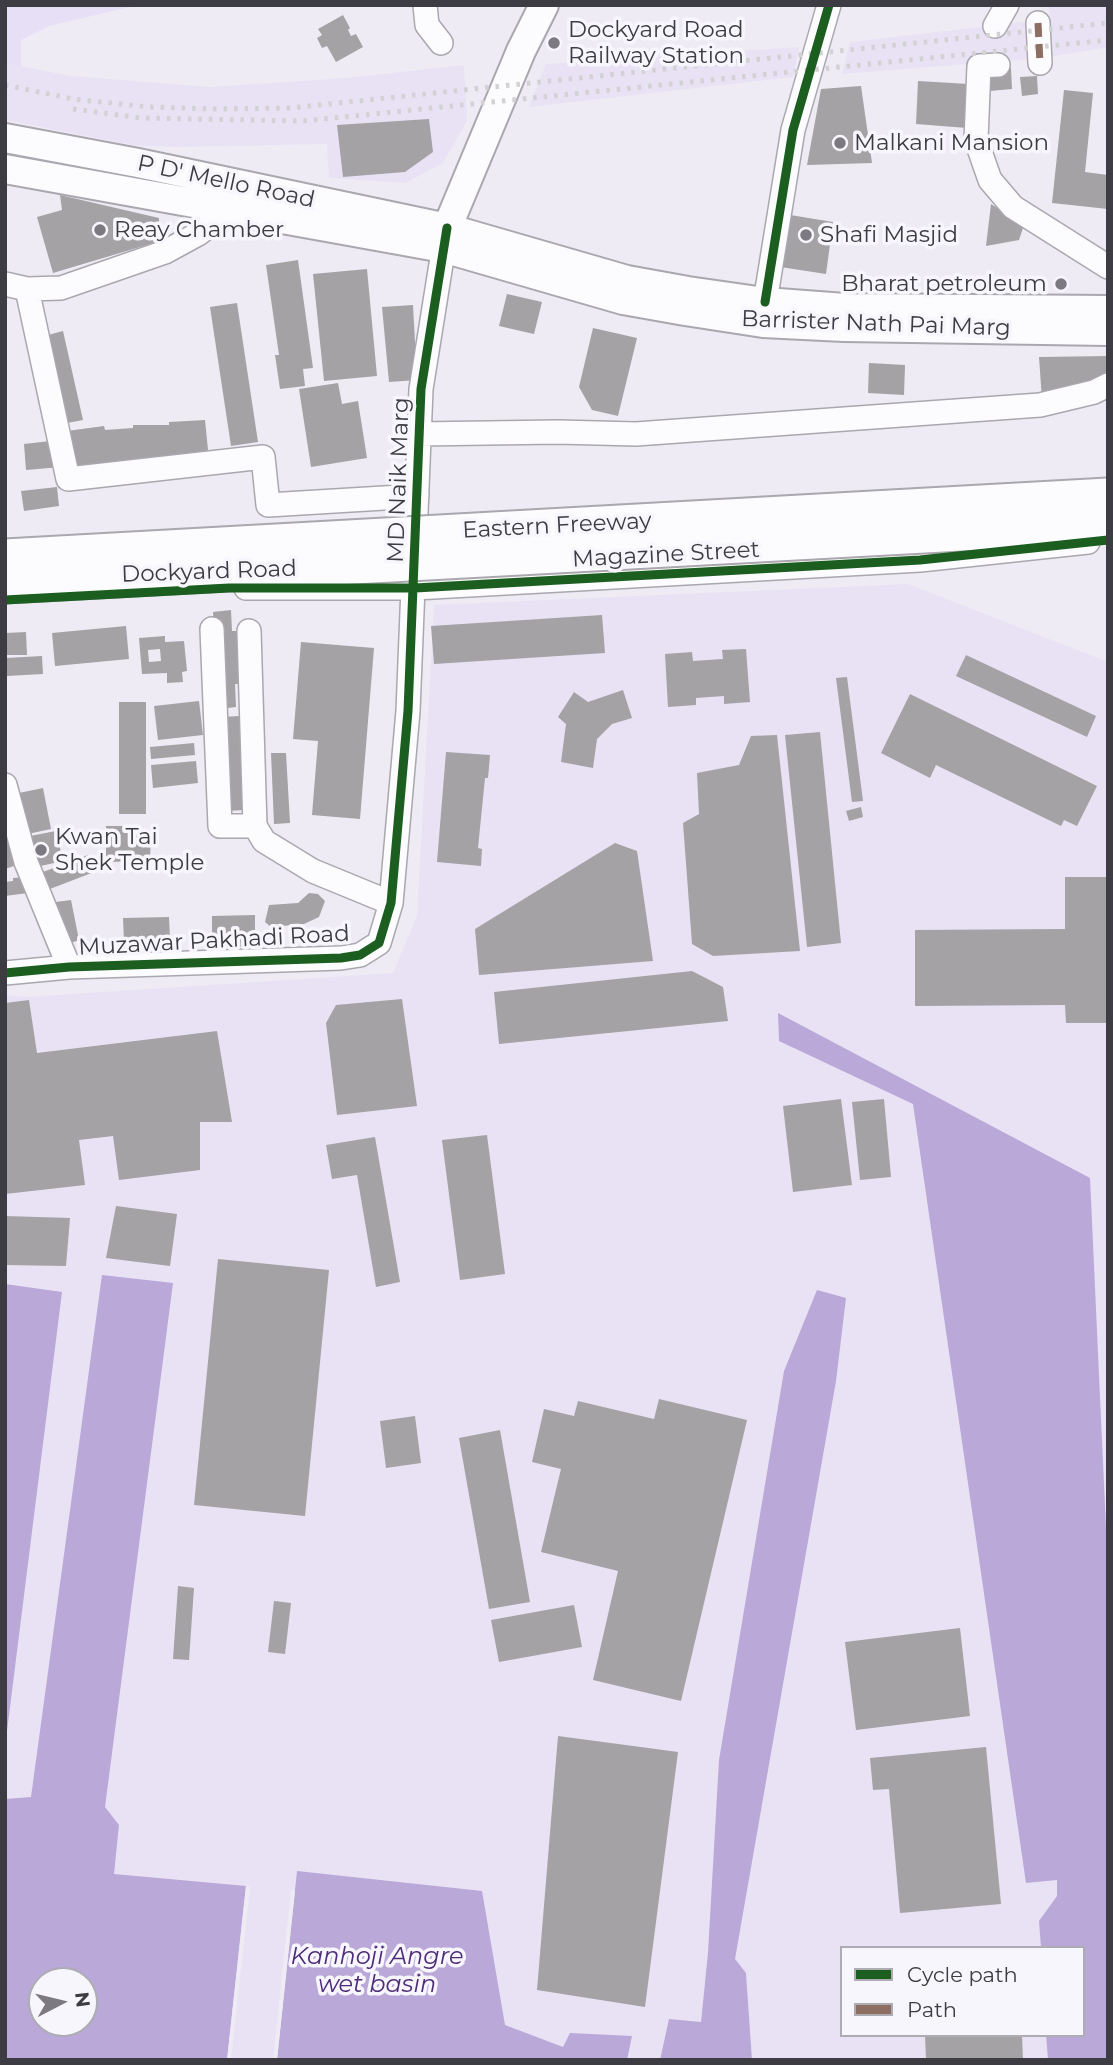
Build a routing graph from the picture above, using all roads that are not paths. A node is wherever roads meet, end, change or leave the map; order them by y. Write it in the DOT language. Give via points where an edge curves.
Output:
graph roads {
  1 [pos="425,5"];
  2 [pos="829,5"];
  3 [pos="1007,5"];
  4 [pos="539,7"];
  5 [pos="1038,23"];
  6 [pos="995,26"];
  7 [pos="441,43"];
  8 [pos="1040,63"];
  9 [pos="998,65"];
  10 [pos="5,138"];
  11 [pos="5,169"];
  12 [pos="229,183"];
  13 [pos="229,211"];
  14 [pos="445,238"];
  15 [pos="1108,267"];
  16 [pos="16,287"];
  17 [pos="765,302"];
  18 [pos="1108,310"];
  19 [pos="1108,331"];
  20 [pos="1108,385"];
  21 [pos="418,434"];
  22 [pos="1108,482"];
  23 [pos="1108,495"];
  24 [pos="417,496"];
  25 [pos="416,522"];
  26 [pos="1108,526"];
  27 [pos="1108,540"];
  28 [pos="5,544"];
  29 [pos="5,556"];
  30 [pos="5,586"];
  31 [pos="415,588"];
  32 [pos="5,600"];
  33 [pos="212,629"];
  34 [pos="249,631"];
  35 [pos="5,785"];
  36 [pos="255,826"];
  37 [pos="391,903"];
  38 [pos="69,967"];
  39 [pos="5,973"];
  1 -- 7 [label="street" via="427,25"];
  2 -- 17 [label="street" via="793,130"];
  3 -- 6 [label="street"];
  4 -- 14 [label="main road"];
  5 -- 8 [label="street"];
  9 -- 15 [label="street" via="979,66 976,140 990,180 1013,207"];
  10 -- 12 [label="main road, P D' Mello Road"];
  11 -- 13 [label="main road, P D' Mello Road"];
  12 -- 13 [label="street"];
  12 -- 14 [label="main road, P D' Mello Road"];
  13 -- 14 [label="main road, P D' Mello Road"];
  13 -- 16 [label="street" via="165,252 61,288"];
  14 -- 17 [label="main road, Barrister Nath Pai Marg" via="627,280"];
  14 -- 19 [label="main road, Barrister Nath Pai Marg" via="623,300 763,323"];
  14 -- 21 [label="street, MD Naik Marg"];
  16 -- 24 [label="street" via="68,478 263,457 268,505"];
  17 -- 18 [label="main road, Barrister Nath Pai Marg" via="845,308"];
  20 -- 21 [label="street" via="1040,405 636,435"];
  21 -- 24 [label="street, MD Naik Marg"];
  22 -- 25 [label="street, Magazine Street"];
  23 -- 29 [label="highway, Eastern Freeway, bridge"];
  24 -- 25 [label="street, MD Naik Marg"];
  25 -- 28 [label="street, Dockyard Road"];
  25 -- 31 [label="street, MD Naik Marg"];
  26 -- 30 [label="highway, Eastern Freeway, bridge"];
  27 -- 31 [label="street, Magazine Street" via="920,560"];
  31 -- 32 [label="street, Dockyard Road" via="229,588"];
  31 -- 37 [label="street, MD Naik Marg"];
  33 -- 36 [label="street" via="220,827"];
  34 -- 36 [label="street"];
  35 -- 38 [label="street" via="26,862"];
  36 -- 37 [label="street" via="264,841 313,871"];
  37 -- 38 [label="street, Muzawar Pakhadi Road" via="379,943 360,955"];
  38 -- 39 [label="street, Muzawar Pakhadi Road"];
}
